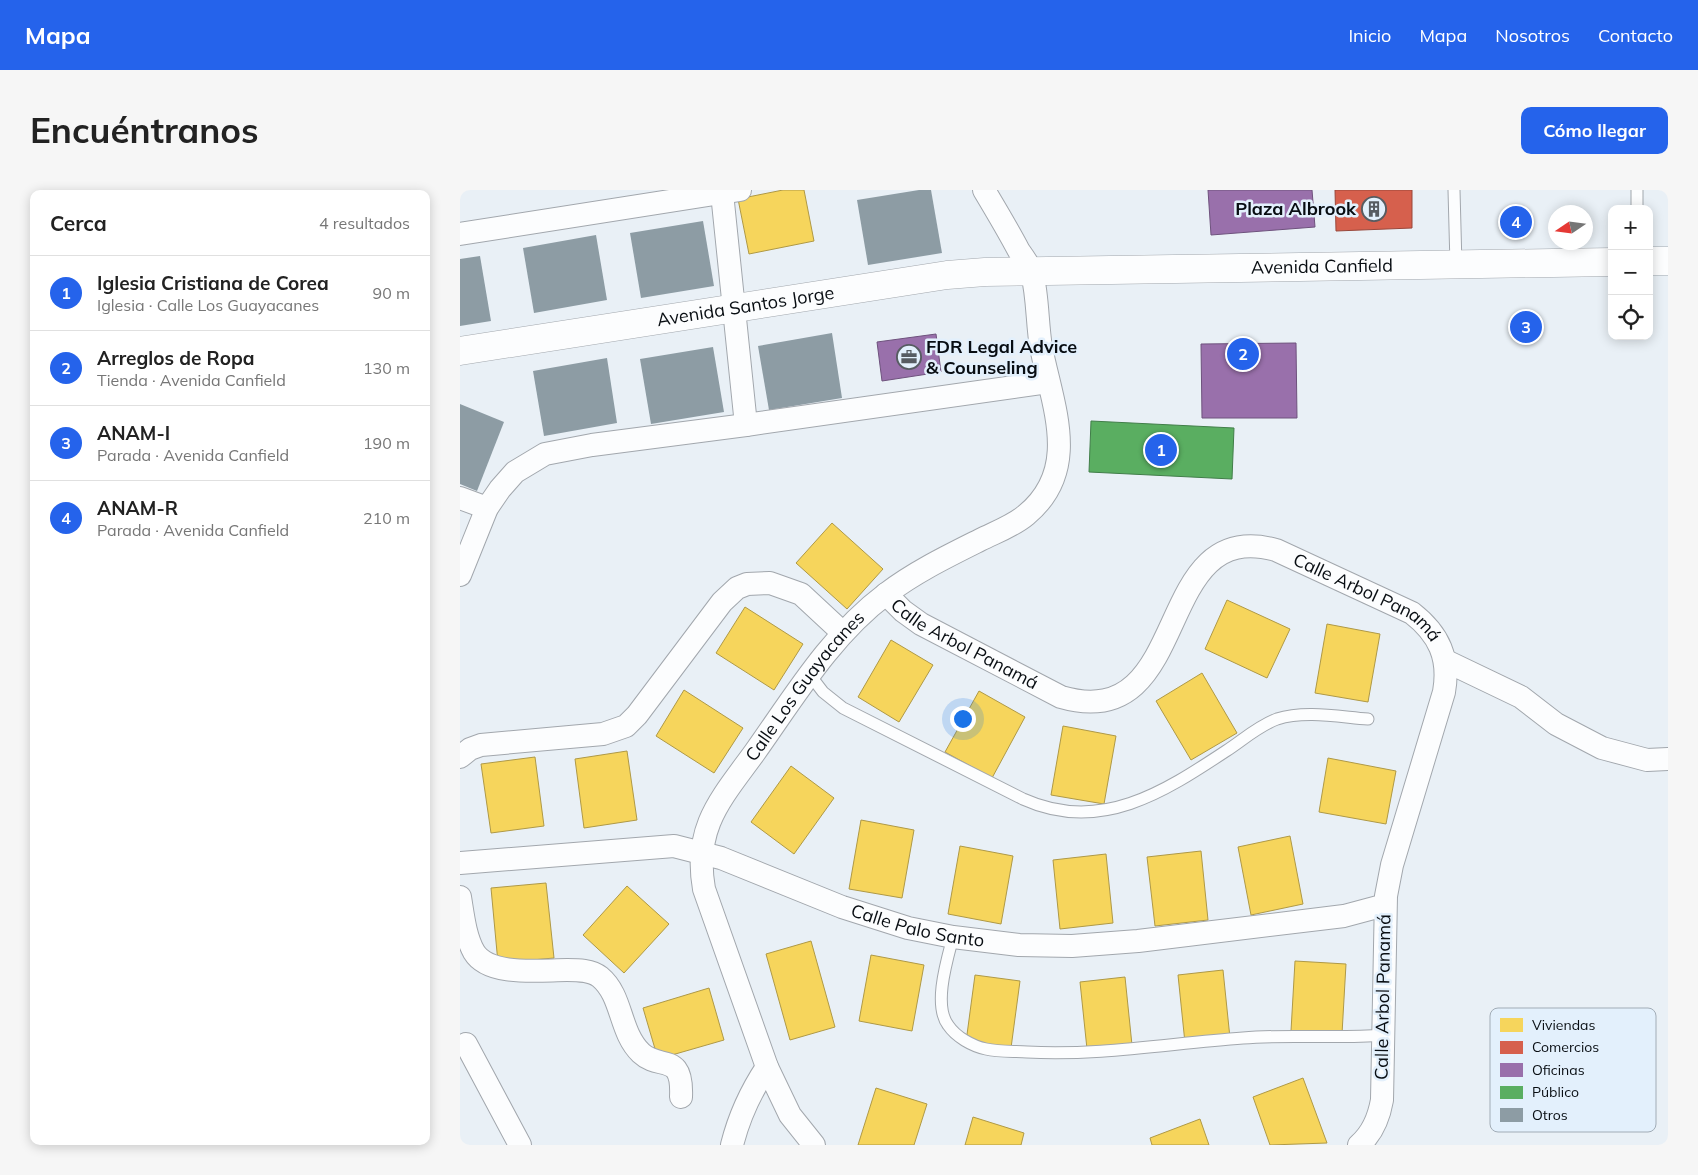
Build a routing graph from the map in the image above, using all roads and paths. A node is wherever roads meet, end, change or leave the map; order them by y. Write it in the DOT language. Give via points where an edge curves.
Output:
graph roads {
  1 [pos="984,190"];
  2 [pos="1454,190"];
  3 [pos="1637,190"];
  4 [pos="731,192"];
  5 [pos="1637,205"];
  6 [pos="460,234"];
  7 [pos="1653,261"];
  8 [pos="1668,261"];
  9 [pos="1608,262"];
  10 [pos="1456,265"];
  11 [pos="1032,272"];
  12 [pos="735,307"];
  13 [pos="460,351"];
  14 [pos="1048,382"];
  15 [pos="746,425"];
  16 [pos="460,498"];
  17 [pos="488,508"];
  18 [pos="460,575"];
  19 [pos="886,594"];
  20 [pos="843,633"];
  21 [pos="1446,660"];
  22 [pos="810,676"];
  23 [pos="1368,719"];
  24 [pos="460,757"];
  25 [pos="1668,759"];
  26 [pos="701,851"];
  27 [pos="460,863"];
  28 [pos="460,897"];
  29 [pos="1385,905"];
  30 [pos="953,937"];
  31 [pos="1383,1035"];
  32 [pos="466,1044"];
  33 [pos="767,1067"];
  34 [pos="681,1097"];
  35 [pos="520,1145"];
  36 [pos="732,1145"];
  37 [pos="814,1145"];
  38 [pos="1359,1145"];
  1 -- 11 [label="street, Calle Los Guayacanes"];
  2 -- 10 [label="lane"];
  3 -- 5 [label="lane"];
  4 -- 6 [label="street"];
  4 -- 12 [label="street"];
  7 -- 8 [label="main road"];
  9 -- 10 [label="main road, Avenida Canfield"];
  10 -- 11 [label="main road, Avenida Canfield"];
  11 -- 12 [label="main road, Avenida Santos Jorge" via="947,275"];
  11 -- 14 [label="street, Calle Los Guayacanes"];
  12 -- 13 [label="main road, Avenida Santos Jorge"];
  12 -- 15 [label="street"];
  14 -- 15 [label="street"];
  14 -- 19 [label="street, Calle Los Guayacanes" via="1059,426 1060,449 1054,475 1040,501 1013,524 927,567"];
  15 -- 17 [label="street" via="544,454 515,472"];
  16 -- 17 [label="street"];
  17 -- 18 [label="street"];
  19 -- 20 [label="street, Calle Los Guayacanes"];
  19 -- 21 [label="street, Calle Arbol Panamá" via="903,612 921,624 1047,690 1071,700 1097,701 1125,691 1146,673 1195,578 1207,563 1231,548 1259,545 1412,613 1434,633"];
  20 -- 22 [label="street, Calle Los Guayacanes"];
  20 -- 24 [label="street" via="802,594 770,583 746,584 722,602 638,715 626,726 603,734 480,745"];
  21 -- 25 [label="street" via="1521,697 1556,724 1602,748 1647,760"];
  21 -- 29 [label="street, Calle Arbol Panamá" via="1444,692 1392,865"];
  22 -- 23 [label="lane" via="843,708 1023,799 1052,809 1080,812 1112,810 1141,801 1258,728 1278,719 1310,716"];
  22 -- 26 [label="street, Calle Los Guayacanes" via="715,810"];
  26 -- 27 [label="street, Calle Palo Santo" via="674,846"];
  26 -- 30 [label="street, Calle Palo Santo" via="857,912 908,928"];
  26 -- 33 [label="street, Calle Los Guayacanes" via="704,889"];
  28 -- 34 [label="street" via="473,951 485,964 501,969 580,970 599,976 611,991 632,1045 644,1056 669,1064 676,1070 682,1083"];
  29 -- 30 [label="street, Calle Palo Santo" via="1344,916 1097,945 1019,945"];
  29 -- 31 [label="street, Calle Arbol Panamá"];
  30 -- 31 [label="lane" via="941,1002 944,1020 963,1040 987,1049 1099,1052 1244,1038"];
  31 -- 38 [label="street, Calle Arbol Panamá" via="1380,1111 1372,1131"];
  32 -- 35 [label="street"];
  33 -- 36 [label="street" via="751,1093"];
  33 -- 37 [label="street" via="790,1114"];
}
